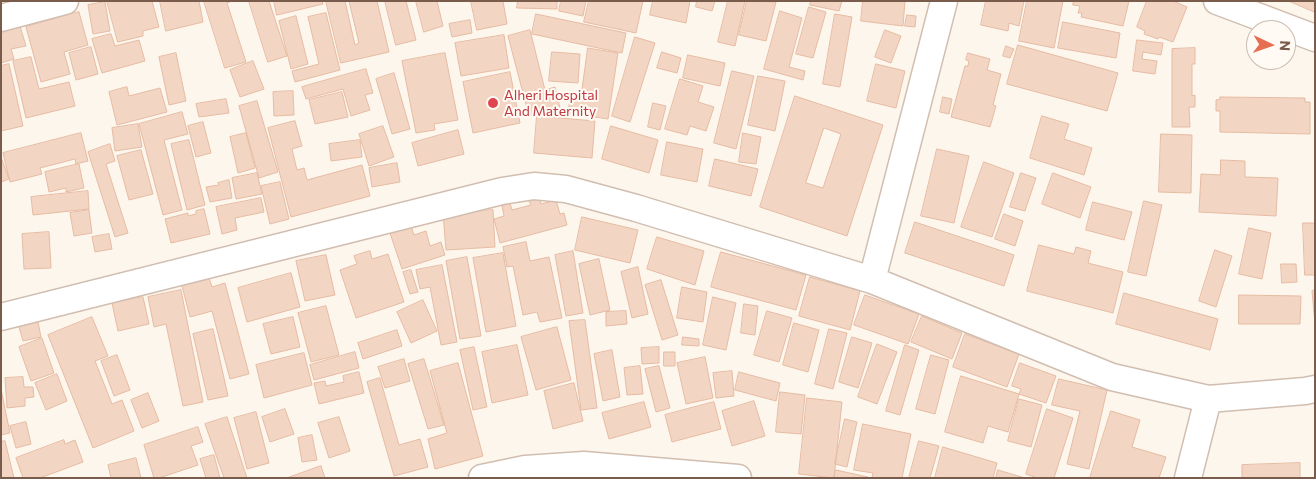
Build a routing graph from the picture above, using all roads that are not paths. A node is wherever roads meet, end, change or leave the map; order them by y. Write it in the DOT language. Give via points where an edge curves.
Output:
graph roads {
  1 [pos="64,1"];
  2 [pos="944,1"];
  3 [pos="1217,1"];
  4 [pos="1,18"];
  5 [pos="1315,38"];
  6 [pos="872,280"];
  7 [pos="1,317"];
  8 [pos="1315,389"];
  9 [pos="1208,399"];
  10 [pos="482,478"];
  11 [pos="738,478"];
  12 [pos="1188,478"];
  1 -- 4 [label="street"];
  2 -- 6 [label="street"];
  3 -- 5 [label="street"];
  6 -- 7 [label="street" via="566,188 534,186 502,191"];
  6 -- 9 [label="street" via="1112,378"];
  8 -- 9 [label="street"];
  9 -- 12 [label="street"];
  10 -- 11 [label="street" via="524,469 584,465"];
}
